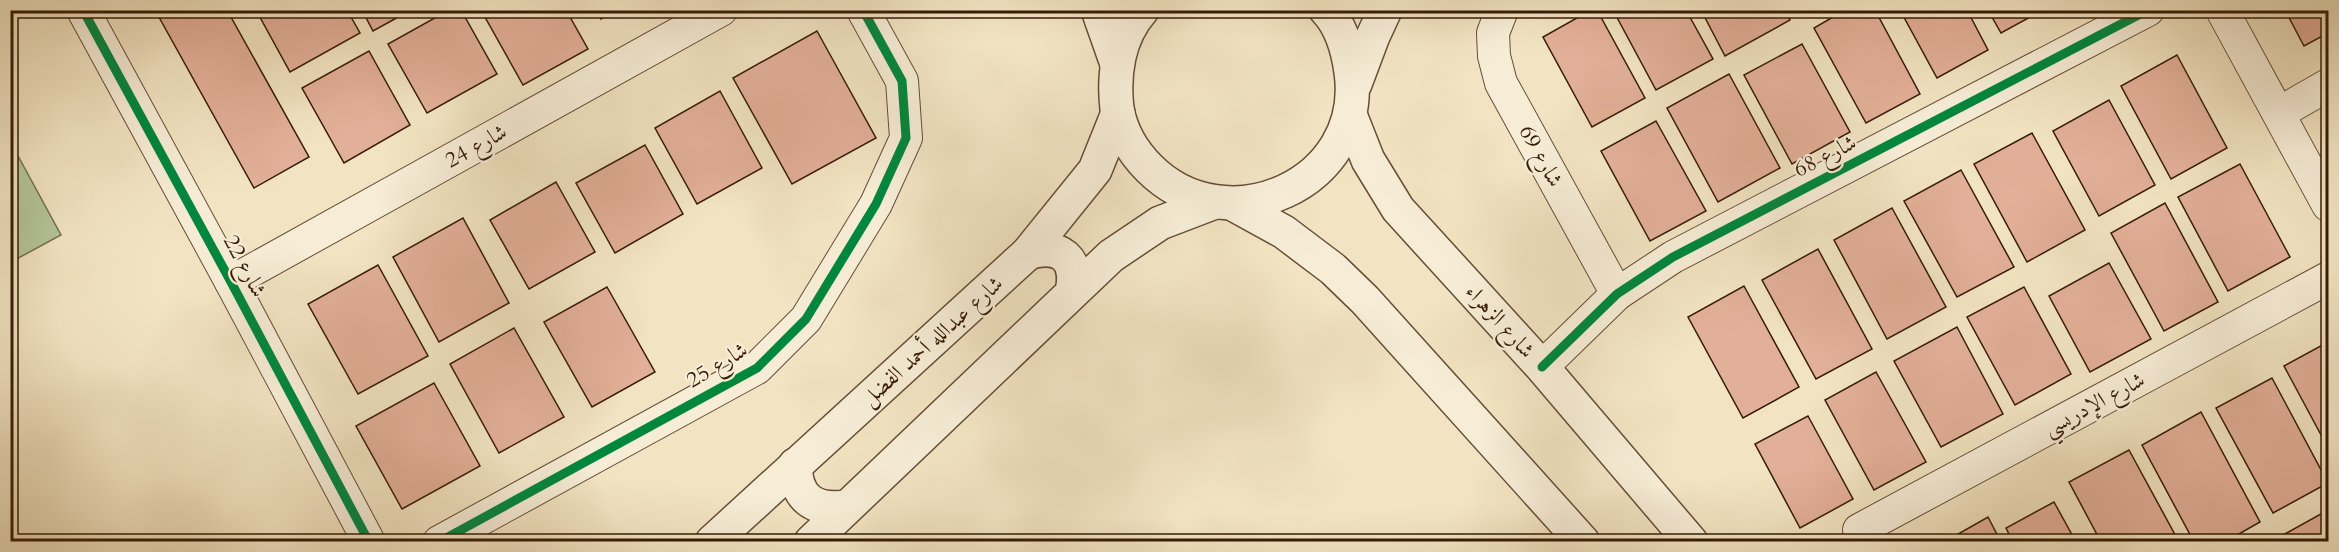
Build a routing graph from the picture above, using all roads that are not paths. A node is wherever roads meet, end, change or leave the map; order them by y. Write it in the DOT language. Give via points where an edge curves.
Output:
graph roads {
  1 [pos="83,10"];
  2 [pos="721,10"];
  3 [pos="863,10"];
  4 [pos="1098,10"];
  5 [pos="1142,10"];
  6 [pos="1326,10"];
  7 [pos="1385,10"];
  8 [pos="1502,10"];
  9 [pos="2148,10"];
  10 [pos="2222,10"];
  11 [pos="1117,64"];
  12 [pos="2328,85"];
  13 [pos="1352,103"];
  14 [pos="1118,113"];
  15 [pos="2278,113"];
  16 [pos="1224,203"];
  17 [pos="2328,205"];
  18 [pos="1028,253"];
  19 [pos="2328,278"];
  20 [pos="231,282"];
  21 [pos="1072,292"];
  22 [pos="1617,294"];
  23 [pos="1542,367"];
  24 [pos="795,465"];
  25 [pos="846,507"];
  26 [pos="1858,530"];
  27 [pos="716,538"];
  28 [pos="369,542"];
  29 [pos="439,542"];
  30 [pos="752,542"];
  31 [pos="811,542"];
  32 [pos="1583,542"];
  33 [pos="1691,542"];
  1 -- 20 [label="street, شارع 22"];
  2 -- 20 [label="street, شارع 24"];
  3 -- 29 [label="street, شارع 25" via="902,81 906,138 876,204 806,319 757,368"];
  4 -- 11 [label="street"];
  5 -- 11 [label="street" via="1124,40"];
  6 -- 13 [label="street, شارع الزهراء" via="1348,50"];
  7 -- 13 [label="street"];
  8 -- 22 [label="street, شارع 69" via="1493,33 1501,82"];
  9 -- 22 [label="street, شارع 68" via="1673,257"];
  10 -- 15 [label="street"];
  11 -- 14 [label="street"];
  12 -- 15 [label="street"];
  13 -- 16 [label="street" via="1332,153 1312,175 1288,191 1260,201"];
  13 -- 23 [label="street, شارع الزهراء" via="1368,160 1398,209"];
  14 -- 16 [label="street" via="1126,137 1159,178 1181,192"];
  14 -- 18 [label="street, شارع عبدالله أحمد الفضل" via="1095,170"];
  15 -- 17 [label="street"];
  16 -- 21 [label="street" via="1160,223 1111,256"];
  16 -- 32 [label="street" via="1284,232 1341,277"];
  18 -- 21 [label="street" via="1043,248 1059,251 1070,262 1075,277"];
  18 -- 24 [label="street, شارع عبدالله أحمد الفضل"];
  19 -- 26 [label="street, شارع الإدريسي"];
  20 -- 28 [label="street, شارع 22"];
  21 -- 25 [label="street"];
  22 -- 23 [label="street, شارع 68"];
  23 -- 33 [label="street, شارع الزهراء"];
  24 -- 25 [label="street" via="796,481 803,495 815,505 830,509"];
  24 -- 27 [label="street, شارع عبدالله أحمد الفضل"];
  25 -- 31 [label="street"];
  27 -- 30 [label="street" via="739,536"];
}
